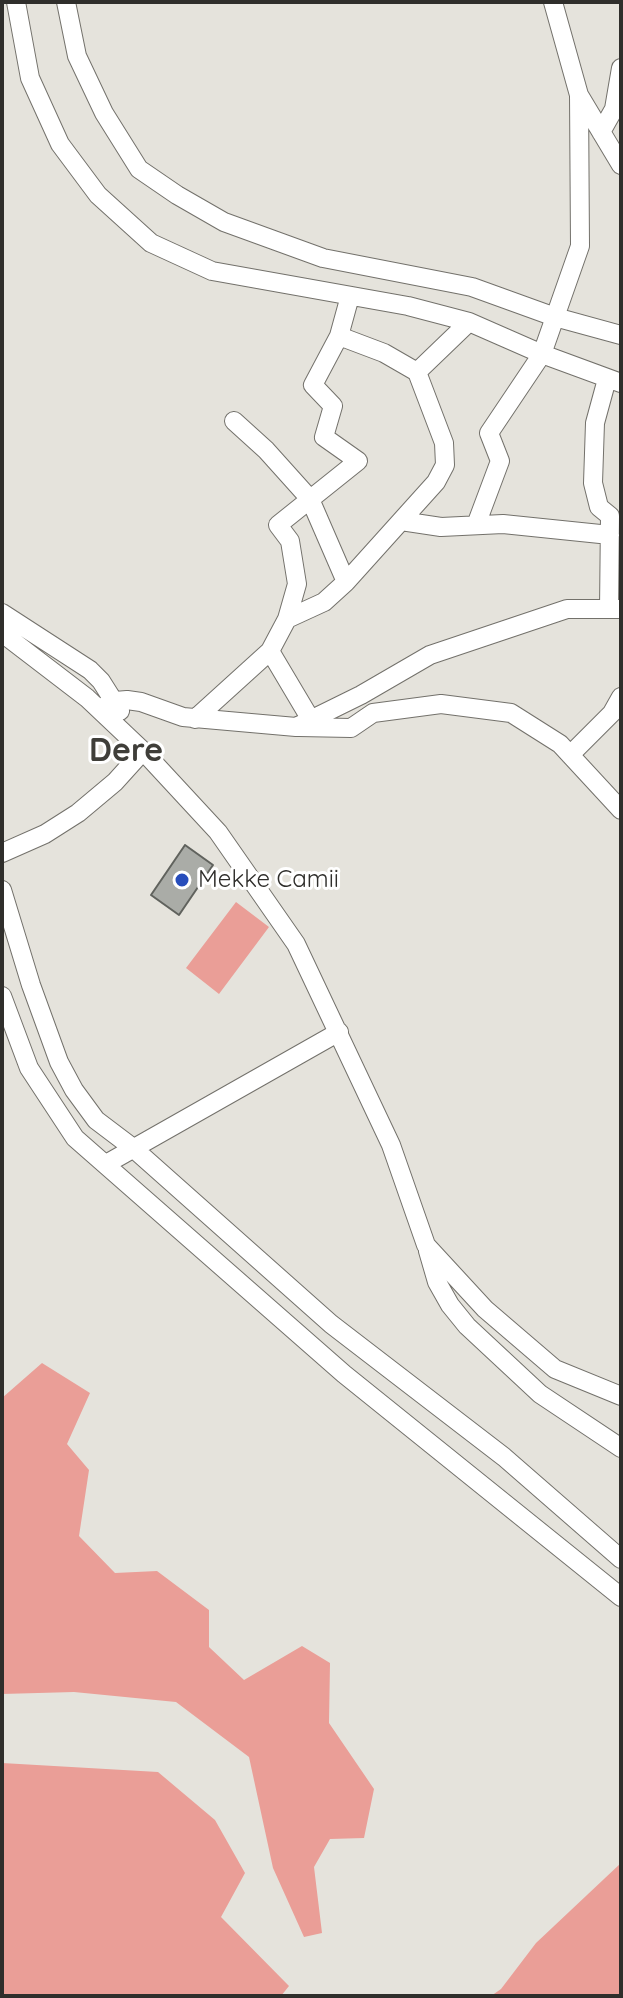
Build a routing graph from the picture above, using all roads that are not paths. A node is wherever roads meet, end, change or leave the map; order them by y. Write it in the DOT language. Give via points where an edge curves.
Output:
graph roads {
  1 [pos="16,2"];
  2 [pos="66,2"];
  3 [pos="553,2"];
  4 [pos="621,68"];
  5 [pos="579,95"];
  6 [pos="601,132"];
  7 [pos="621,165"];
  8 [pos="350,296"];
  9 [pos="555,317"];
  10 [pos="469,322"];
  11 [pos="621,335"];
  12 [pos="339,336"];
  13 [pos="542,354"];
  14 [pos="417,372"];
  15 [pos="614,381"];
  16 [pos="234,421"];
  17 [pos="310,499"];
  18 [pos="401,521"];
  19 [pos="476,525"];
  20 [pos="610,535"];
  21 [pos="346,582"];
  22 [pos="615,609"];
  23 [pos="2,613"];
  24 [pos="287,619"];
  25 [pos="2,633"];
  26 [pos="270,651"];
  27 [pos="621,697"];
  28 [pos="107,705"];
  29 [pos="195,719"];
  30 [pos="303,723"];
  31 [pos="143,751"];
  32 [pos="570,755"];
  33 [pos="621,810"];
  34 [pos="2,853"];
  35 [pos="2,890"];
  36 [pos="2,996"];
  37 [pos="339,1032"];
  38 [pos="133,1148"];
  39 [pos="106,1164"];
  40 [pos="426,1245"];
  41 [pos="621,1396"];
  42 [pos="621,1448"];
  43 [pos="621,1559"];
  44 [pos="621,1597"];
  1 -- 8 [label="street" via="30,78 60,144 98,195 151,243 212,271"];
  2 -- 9 [label="street" via="77,56 104,113 139,169 177,195 224,222 323,258 472,287"];
  3 -- 5 [label="street"];
  4 -- 6 [label="street" via="614,109"];
  5 -- 6 [label="street"];
  5 -- 9 [label="street" via="580,246"];
  6 -- 7 [label="street"];
  8 -- 10 [label="street"];
  8 -- 12 [label="street"];
  9 -- 11 [label="street"];
  9 -- 13 [label="street"];
  10 -- 13 [label="street"];
  10 -- 14 [label="street"];
  12 -- 14 [label="street"];
  12 -- 17 [label="street" via="313,385 333,406 324,437 358,461"];
  13 -- 15 [label="street"];
  13 -- 19 [label="street" via="489,433 500,461"];
  14 -- 18 [label="street" via="444,443 445,465"];
  15 -- 20 [label="street" via="595,423 593,483 599,507 610,516"];
  16 -- 17 [label="street"];
  17 -- 21 [label="street"];
  17 -- 24 [label="street" via="278,525 290,541 297,584"];
  18 -- 19 [label="street"];
  18 -- 21 [label="street"];
  19 -- 20 [label="street"];
  20 -- 22 [label="street"];
  21 -- 24 [label="street" via="324,602"];
  22 -- 30 [label="street" via="567,609 430,655"];
  23 -- 28 [label="street" via="90,670"];
  24 -- 26 [label="street"];
  25 -- 28 [label="street"];
  26 -- 29 [label="street"];
  26 -- 30 [label="street"];
  27 -- 32 [label="street"];
  28 -- 29 [label="street" via="141,702"];
  28 -- 31 [label="street"];
  29 -- 30 [label="street"];
  30 -- 32 [label="street" via="351,728 373,713 441,704 511,713"];
  31 -- 34 [label="street" via="78,813"];
  31 -- 37 [label="street" via="227,844 296,944"];
  32 -- 33 [label="street"];
  35 -- 38 [label="street" via="66,1076 96,1120"];
  36 -- 39 [label="street" via="29,1068 75,1138"];
  37 -- 38 [label="street"];
  37 -- 40 [label="street" via="391,1145"];
  38 -- 39 [label="street"];
  38 -- 43 [label="street" via="331,1324 504,1457"];
  39 -- 44 [label="street" via="344,1374"];
  40 -- 41 [label="street" via="485,1309 555,1369"];
  40 -- 42 [label="street" via="437,1282 467,1326 540,1394"];
}
